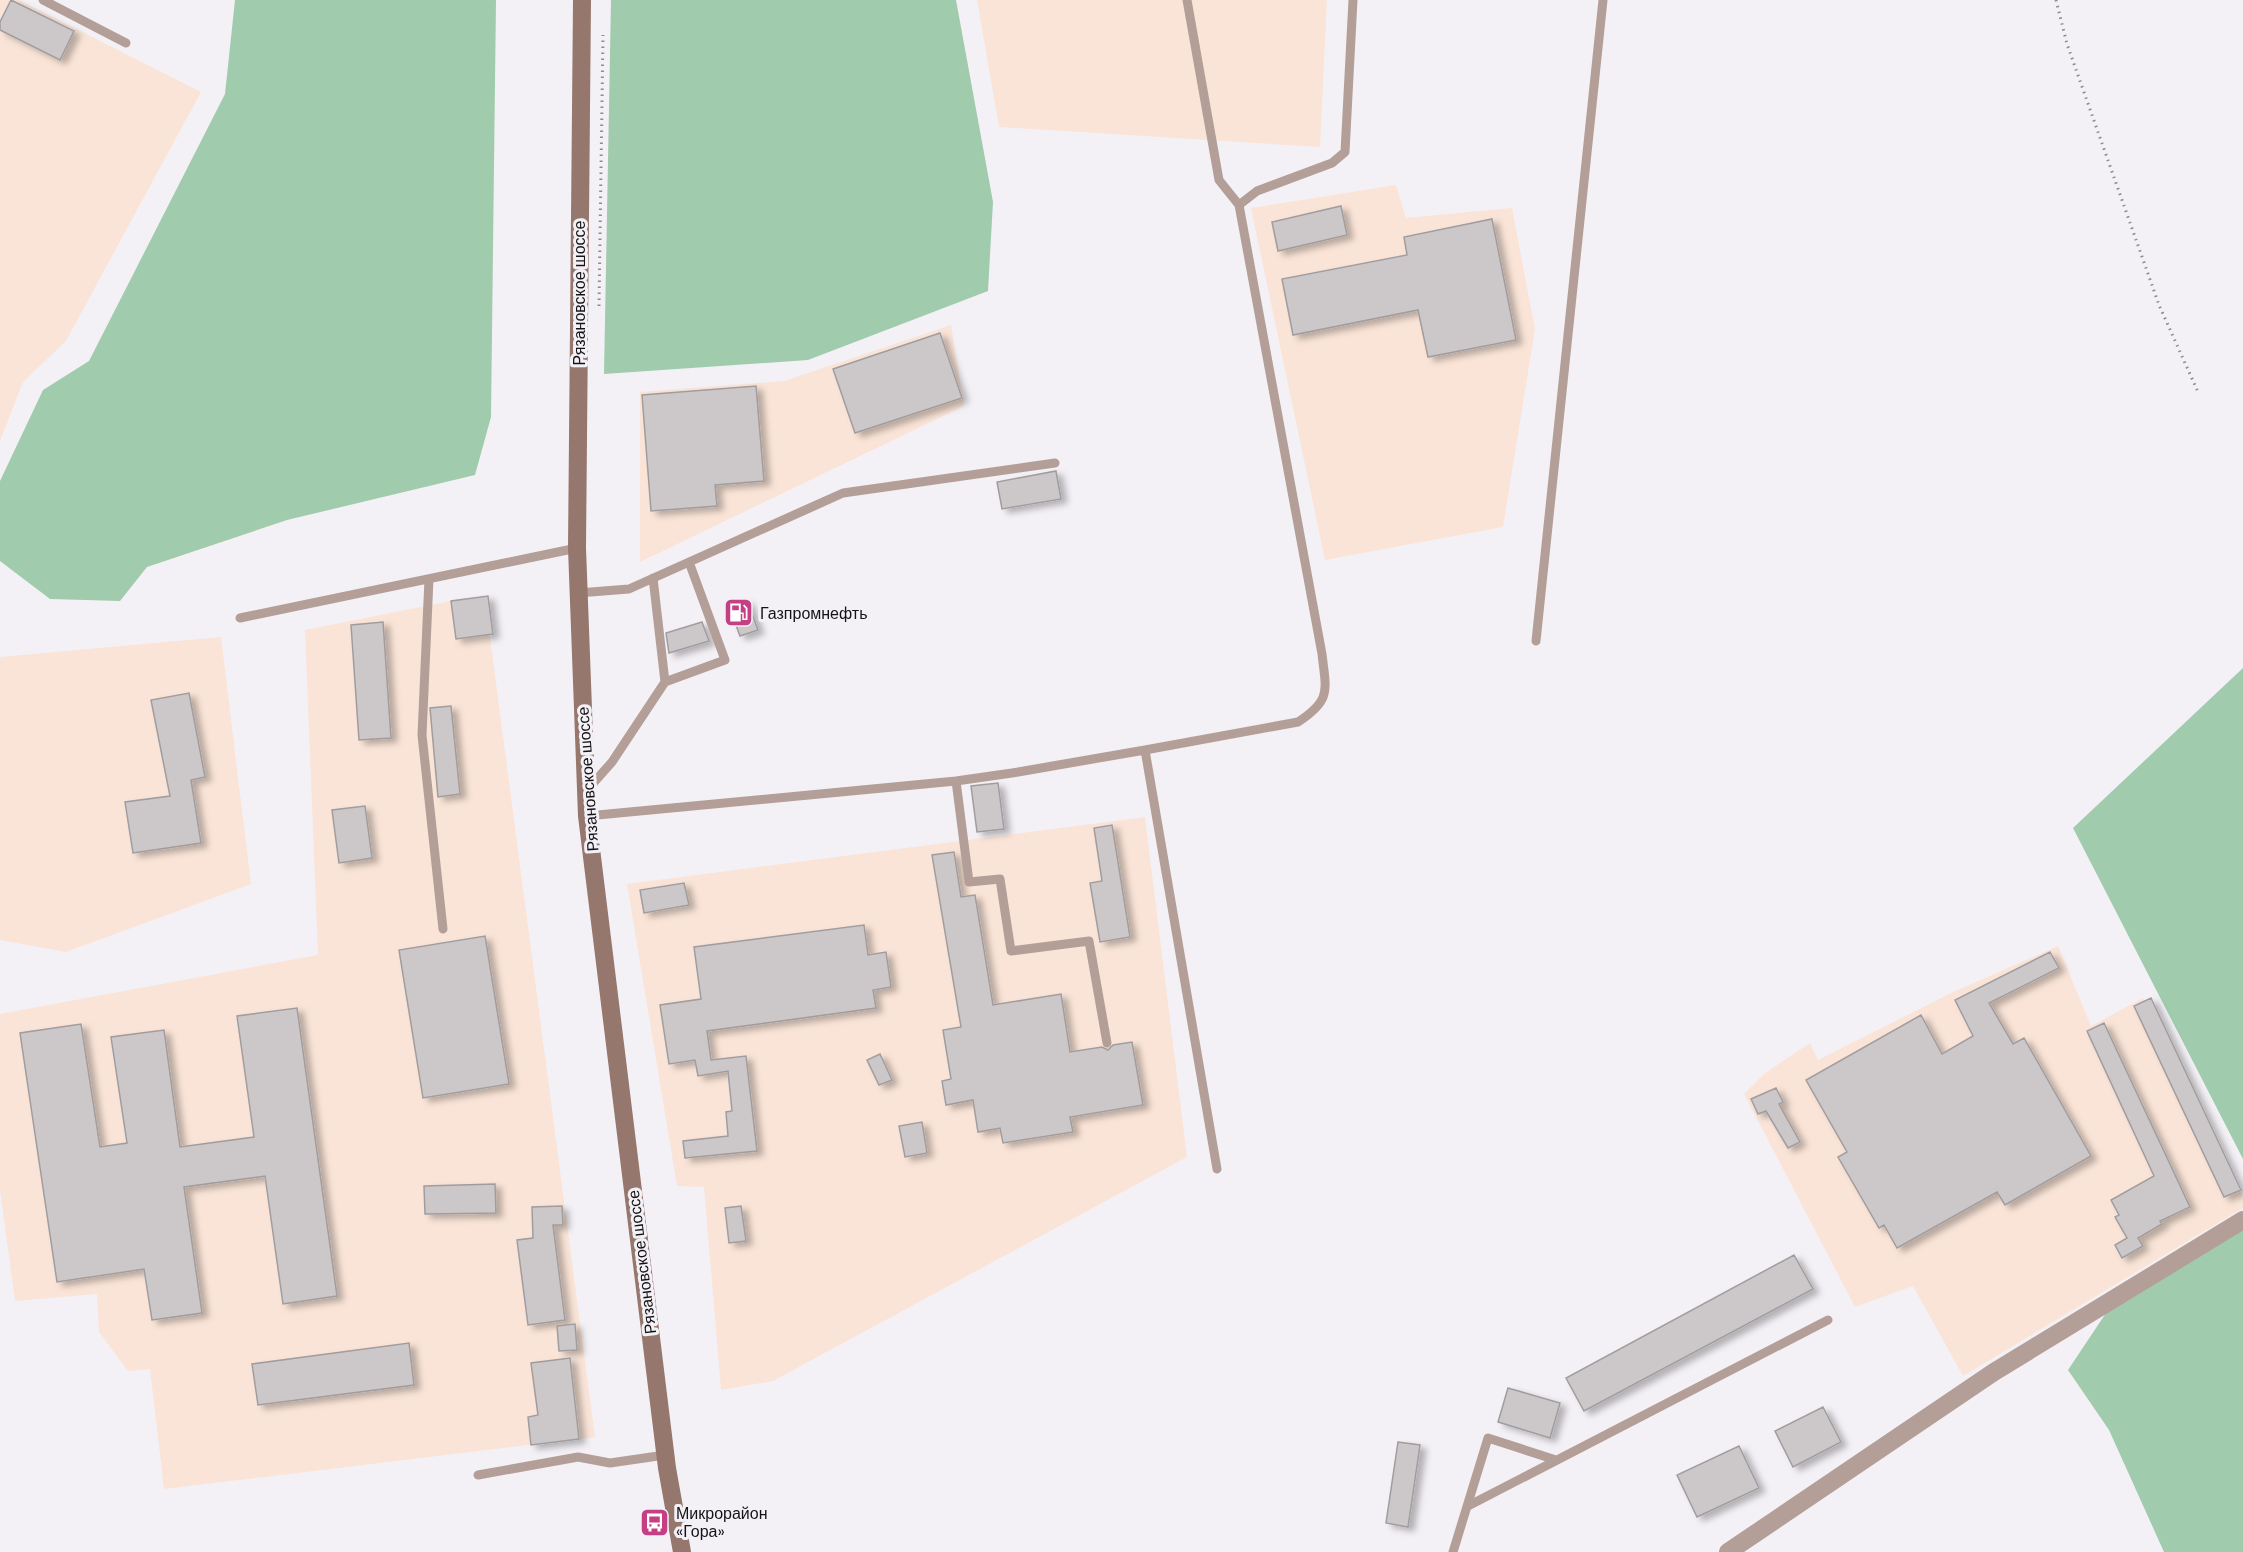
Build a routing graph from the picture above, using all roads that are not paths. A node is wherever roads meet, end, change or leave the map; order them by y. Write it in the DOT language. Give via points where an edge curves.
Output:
graph roads {
  1 [pos="44,0"];
  2 [pos="582,0"];
  3 [pos="1187,0"];
  4 [pos="1353,0"];
  5 [pos="1603,0"];
  6 [pos="126,43"];
  7 [pos="1239,205"];
  8 [pos="1055,464"];
  9 [pos="577,548"];
  10 [pos="689,562"];
  11 [pos="653,578"];
  12 [pos="429,579"];
  13 [pos="578,593"];
  14 [pos="240,618"];
  15 [pos="1536,640"];
  16 [pos="665,682"];
  17 [pos="1145,750"];
  18 [pos="956,781"];
  19 [pos="586,791"];
  20 [pos="587,816"];
  21 [pos="443,929"];
  22 [pos="1107,1043"];
  23 [pos="1217,1169"];
  24 [pos="2243,1220"];
  25 [pos="1828,1320"];
  26 [pos="665,1455"];
  27 [pos="1556,1460"];
  28 [pos="478,1475"];
  29 [pos="1468,1506"];
  30 [pos="682,1552"];
  31 [pos="1453,1552"];
  32 [pos="1728,1552"];
  1 -- 6 [label="lane"];
  2 -- 9 [label="main road, Рязановское шоссе"];
  3 -- 7 [label="lane" via="1219,180"];
  4 -- 7 [label="lane" via="1345,152 1332,163 1257,191"];
  5 -- 15 [label="lane"];
  7 -- 17 [label="lane" via="1326,690 1317,710 1298,722"];
  8 -- 10 [label="lane" via="843,494"];
  9 -- 12 [label="lane"];
  9 -- 13 [label="main road, Рязановское шоссе"];
  10 -- 11 [label="lane"];
  10 -- 16 [label="lane" via="724,660"];
  11 -- 13 [label="lane" via="628,589"];
  11 -- 16 [label="lane"];
  12 -- 14 [label="lane"];
  12 -- 21 [label="lane" via="422,735"];
  13 -- 19 [label="main road, Рязановское шоссе"];
  16 -- 19 [label="lane" via="612,762"];
  17 -- 18 [label="lane"];
  17 -- 23 [label="lane"];
  18 -- 20 [label="lane"];
  18 -- 22 [label="lane" via="969,882 1000,879 1011,951 1089,941"];
  19 -- 20 [label="main road, Рязановское шоссе"];
  20 -- 26 [label="main road, Рязановское шоссе"];
  24 -- 32 [label="street" via="1994,1372"];
  25 -- 27 [label="lane"];
  26 -- 28 [label="lane" via="610,1463 578,1457"];
  26 -- 30 [label="main road, Рязановское шоссе"];
  27 -- 29 [label="lane"];
  27 -- 29 [label="lane" via="1488,1438"];
  29 -- 31 [label="lane"];
}
